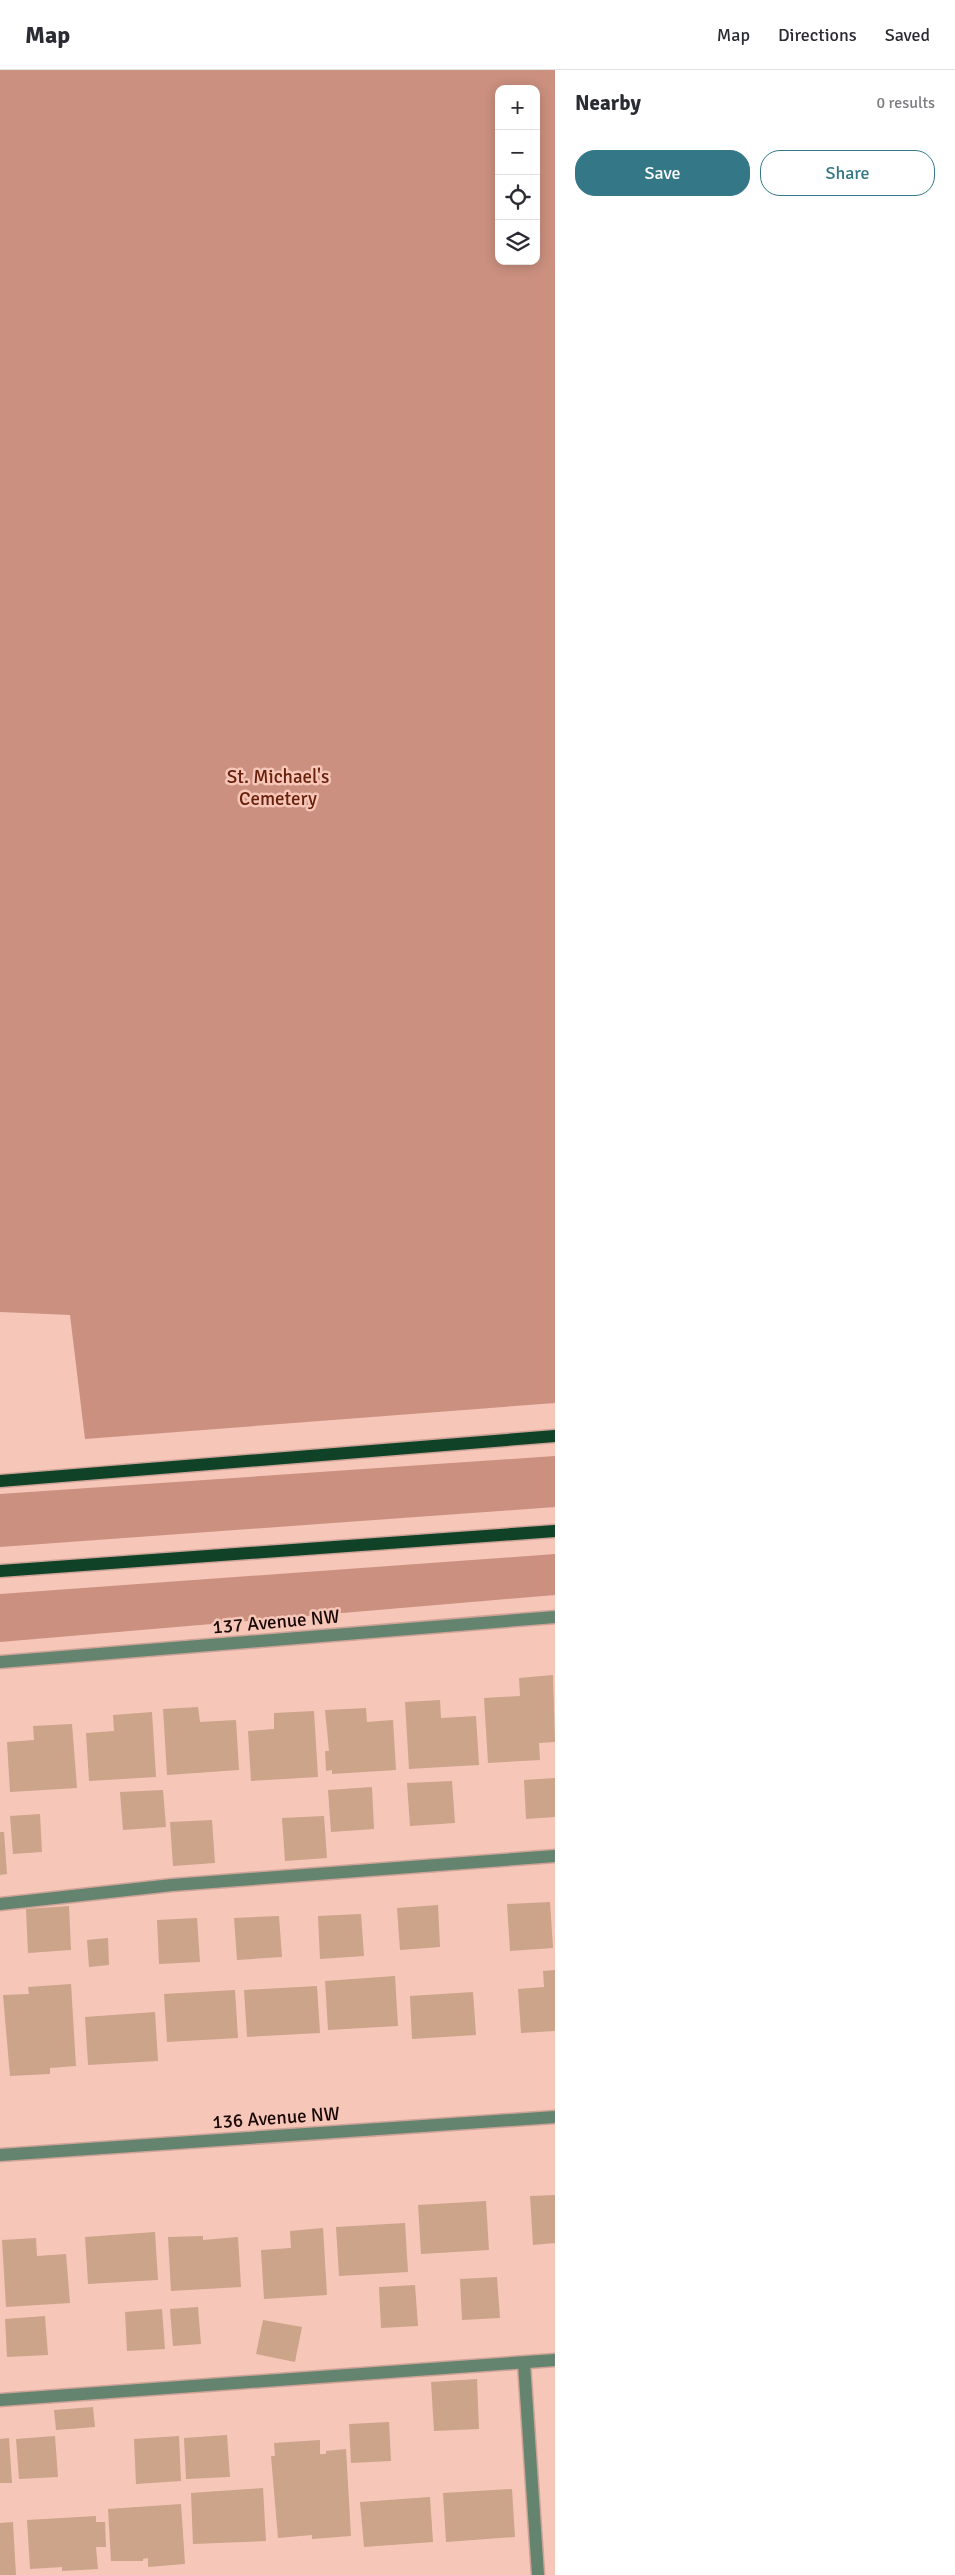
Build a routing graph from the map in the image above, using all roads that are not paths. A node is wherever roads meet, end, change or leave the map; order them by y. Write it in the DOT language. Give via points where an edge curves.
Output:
graph roads {
  1 [pos="555,1436"];
  2 [pos="0,1481"];
  3 [pos="555,1531"];
  4 [pos="0,1571"];
  5 [pos="555,1617"];
  6 [pos="0,1662"];
  7 [pos="555,1856"];
  8 [pos="0,1904"];
  9 [pos="555,2117"];
  10 [pos="0,2155"];
  11 [pos="555,2360"];
  12 [pos="524,2363"];
  13 [pos="0,2400"];
  14 [pos="538,2575"];
  1 -- 2 [label="main road"];
  3 -- 4 [label="main road"];
  5 -- 6 [label="street, 137 Avenue NW"];
  7 -- 8 [label="street" via="172,1886"];
  9 -- 10 [label="street, 136 Avenue NW"];
  11 -- 12 [label="street"];
  12 -- 13 [label="street"];
  12 -- 14 [label="street"];
}
